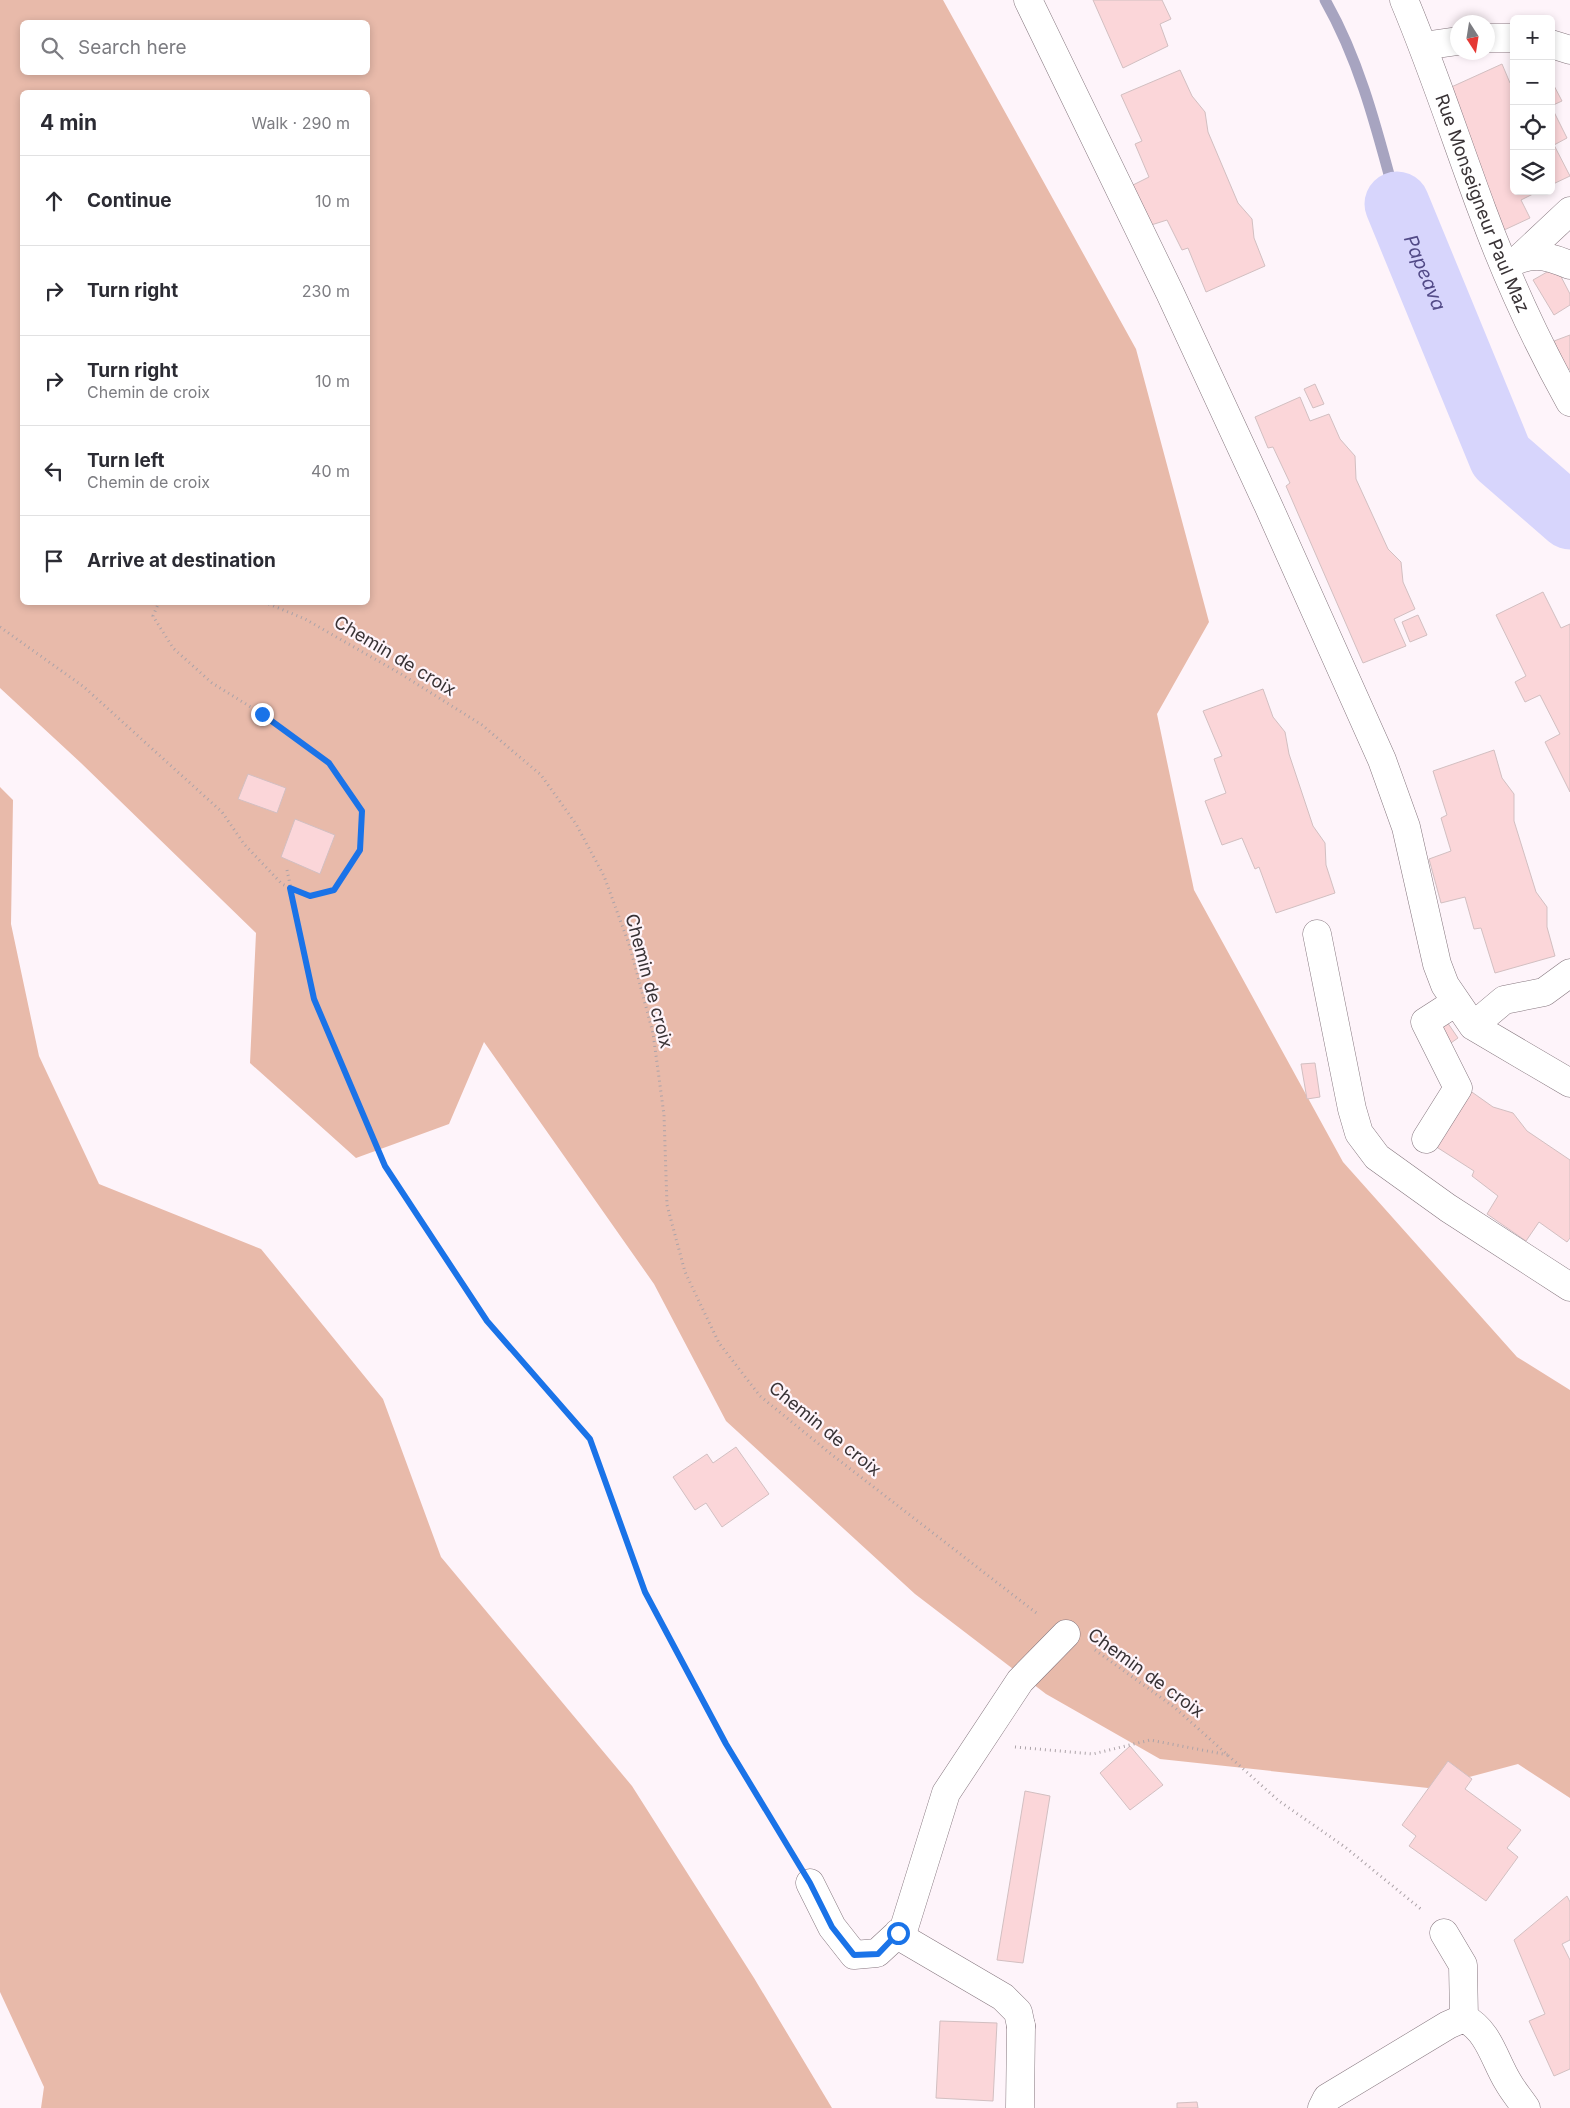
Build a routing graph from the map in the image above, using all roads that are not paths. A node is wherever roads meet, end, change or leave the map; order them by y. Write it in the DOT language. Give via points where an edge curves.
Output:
graph roads {
  1 [pos="1028,0"];
  2 [pos="1404,0"];
  3 [pos="1495,38"];
  4 [pos="1510,38"];
  5 [pos="1450,42"];
  6 [pos="1555,45"];
  7 [pos="1423,46"];
  8 [pos="1570,50"];
  9 [pos="1570,211"];
  10 [pos="1513,261"];
  11 [pos="1570,265"];
  12 [pos="1570,402"];
  13 [pos="1318,934"];
  14 [pos="1570,973"];
  15 [pos="1456,1002"];
  16 [pos="1473,1026"];
  17 [pos="1570,1082"];
  18 [pos="1426,1139"];
  19 [pos="1570,1288"];
  20 [pos="1066,1634"];
  21 [pos="810,1883"];
  22 [pos="898,1933"];
  23 [pos="1444,1934"];
  24 [pos="1464,2018"];
  25 [pos="1020,2108"];
  26 [pos="1322,2108"];
  27 [pos="1526,2108"];
  1 -- 15 [label="street" via="1170,292 1382,760 1406,827 1437,964"];
  2 -- 7 [label="street, Rue Monseigneur Paul Maz"];
  3 -- 4 [label="street"];
  5 -- 7 [label="street"];
  6 -- 8 [label="street"];
  7 -- 10 [label="street, Rue Monseigneur Paul Maz" via="1483,211"];
  9 -- 10 [label="street"];
  10 -- 11 [label="street" via="1546,256"];
  10 -- 12 [label="street, Rue Monseigneur Paul Maz" via="1550,366"];
  13 -- 19 [label="street" via="1359,1133 1377,1157"];
  14 -- 16 [label="street" via="1544,992 1504,1000"];
  15 -- 16 [label="street"];
  15 -- 18 [label="street" via="1425,1022 1458,1088"];
  16 -- 17 [label="street"];
  20 -- 22 [label="street" via="1020,1681 946,1793 904,1928"];
  21 -- 22 [label="street" via="832,1927 854,1955 878,1954"];
  22 -- 25 [label="street" via="1003,1997 1018,2012 1021,2026"];
  23 -- 24 [label="street" via="1463,1966"];
  24 -- 26 [label="street" via="1327,2098"];
  24 -- 27 [label="street" via="1475,2024 1490,2044 1507,2081"];
}
